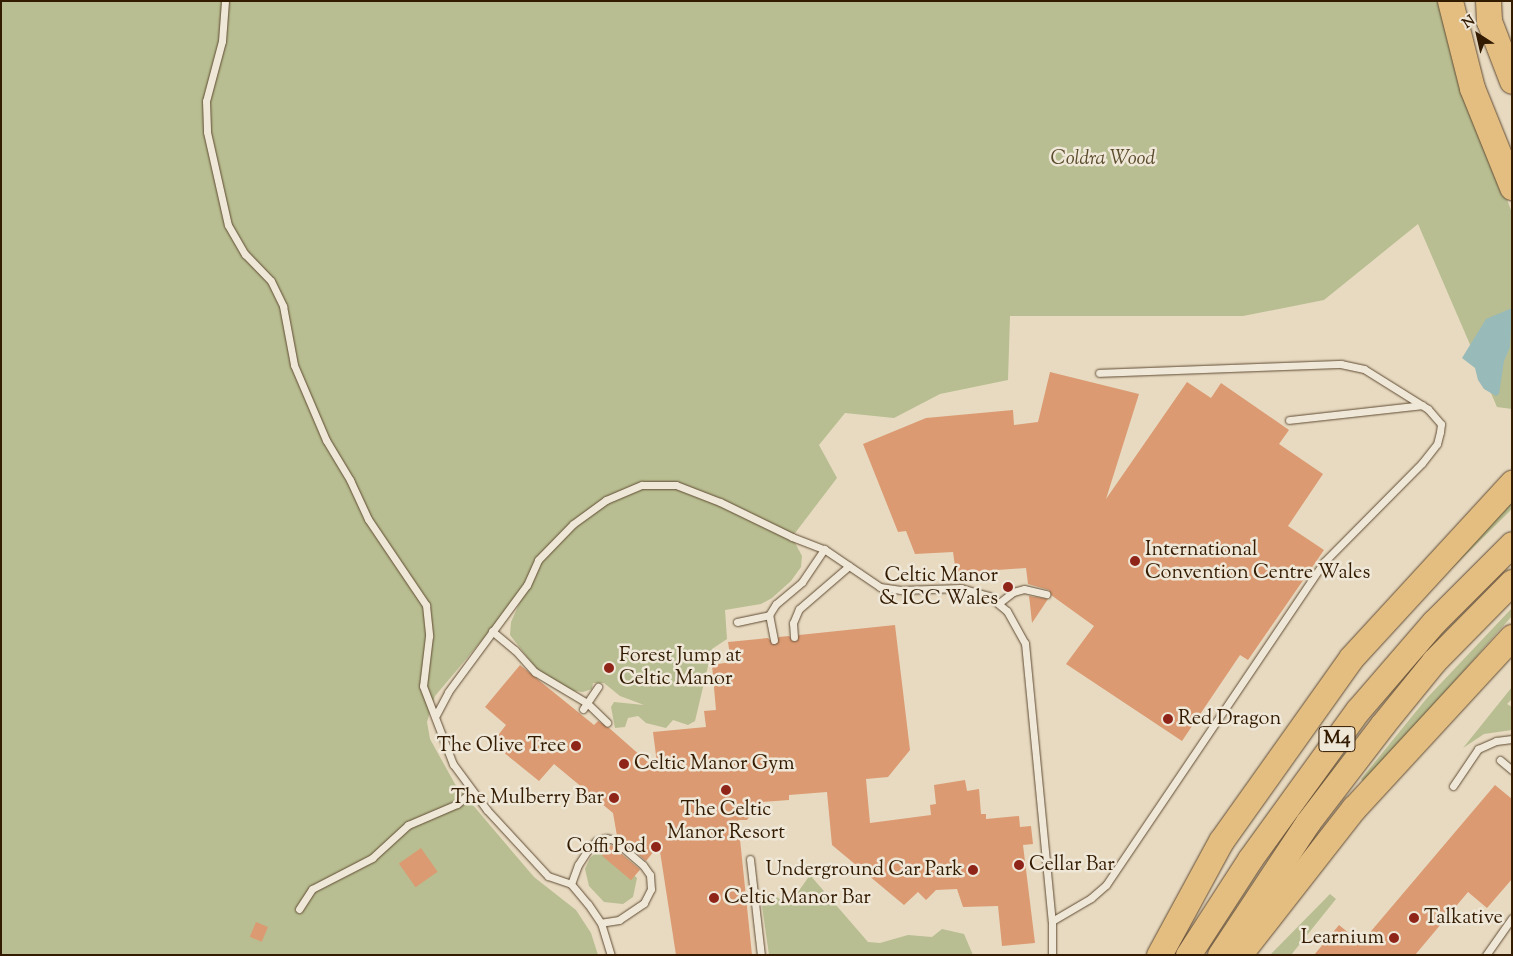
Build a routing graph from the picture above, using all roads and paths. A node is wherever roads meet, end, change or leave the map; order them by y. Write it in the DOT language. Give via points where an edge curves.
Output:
graph roads {
  1 [pos="225,1"];
  2 [pos="1450,1"];
  3 [pos="1488,1"];
  4 [pos="1500,1"];
  5 [pos="1512,35"];
  6 [pos="1512,81"];
  7 [pos="1498,150"];
  8 [pos="1512,176"];
  9 [pos="1512,187"];
  10 [pos="1099,373"];
  11 [pos="1422,405"];
  12 [pos="1289,420"];
  13 [pos="1508,488"];
  14 [pos="1512,544"];
  15 [pos="824,549"];
  16 [pos="849,566"];
  17 [pos="1512,582"];
  18 [pos="1046,594"];
  19 [pos="999,603"];
  20 [pos="769,615"];
  21 [pos="737,622"];
  22 [pos="492,631"];
  23 [pos="1512,637"];
  24 [pos="794,638"];
  25 [pos="774,640"];
  26 [pos="598,687"];
  27 [pos="585,706"];
  28 [pos="436,715"];
  29 [pos="1439,715"];
  30 [pos="607,722"];
  31 [pos="1512,740"];
  32 [pos="1500,760"];
  33 [pos="1512,770"];
  34 [pos="1453,786"];
  35 [pos="472,791"];
  36 [pos="750,859"];
  37 [pos="571,884"];
  38 [pos="299,909"];
  39 [pos="1512,918"];
  40 [pos="1052,921"];
  41 [pos="601,923"];
  42 [pos="611,955"];
  43 [pos="761,955"];
  44 [pos="1052,955"];
  45 [pos="1159,955"];
  46 [pos="1188,955"];
  47 [pos="1220,955"];
  48 [pos="1240,955"];
  49 [pos="1251,955"];
  50 [pos="1486,955"];
  1 -- 28 [label="lane" via="222,41 206,101 207,132 228,225 245,254 271,281 283,306 294,365 326,440 373,527 426,605 429,636 423,686 426,700"];
  2 -- 7 [label="highway" via="1472,88"];
  3 -- 6 [label="highway" via="1489,21"];
  4 -- 5 [label="highway"];
  7 -- 8 [label="highway"];
  7 -- 9 [label="highway"];
  10 -- 11 [label="lane" via="1327,362 1364,369"];
  11 -- 12 [label="lane"];
  11 -- 40 [label="lane" via="1441,424 1437,444 1430,454 1324,562 1106,885"];
  13 -- 45 [label="highway, M4" via="1351,658 1221,841"];
  14 -- 46 [label="highway, M4" via="1434,622 1358,710 1250,859"];
  15 -- 16 [label="lane"];
  15 -- 20 [label="lane" via="802,582 776,604"];
  15 -- 22 [label="lane" via="676,485 642,485 606,500 573,524 538,560 527,585"];
  16 -- 19 [label="lane" via="888,589 961,588 989,596"];
  16 -- 24 [label="lane" via="798,609 793,623"];
  17 -- 47 [label="highway, M4" via="1434,661 1383,724 1308,822"];
  18 -- 19 [label="lane" via="1024,589 1013,592"];
  19 -- 40 [label="lane" via="1015,621 1025,643"];
  20 -- 21 [label="lane"];
  20 -- 25 [label="lane"];
  22 -- 27 [label="lane" via="535,672"];
  22 -- 28 [label="lane"];
  23 -- 29 [label="highway"];
  26 -- 27 [label="lane"];
  27 -- 30 [label="lane"];
  28 -- 35 [label="lane" via="436,728 453,764"];
  29 -- 48 [label="highway" via="1354,808"];
  29 -- 49 [label="highway" via="1381,794"];
  31 -- 34 [label="lane" via="1496,741 1478,749"];
  32 -- 33 [label="lane"];
  35 -- 37 [label="lane" via="548,876"];
  35 -- 38 [label="lane" via="457,804 408,825 372,858 312,889"];
  36 -- 43 [label="lane"];
  37 -- 41 [label="lane"];
  37 -- 41 [label="lane" via="587,851 596,841 606,838 614,840 643,865 650,875 651,889 644,903 619,920"];
  39 -- 50 [label="lane"];
  40 -- 44 [label="lane"];
  41 -- 42 [label="lane"];
}
